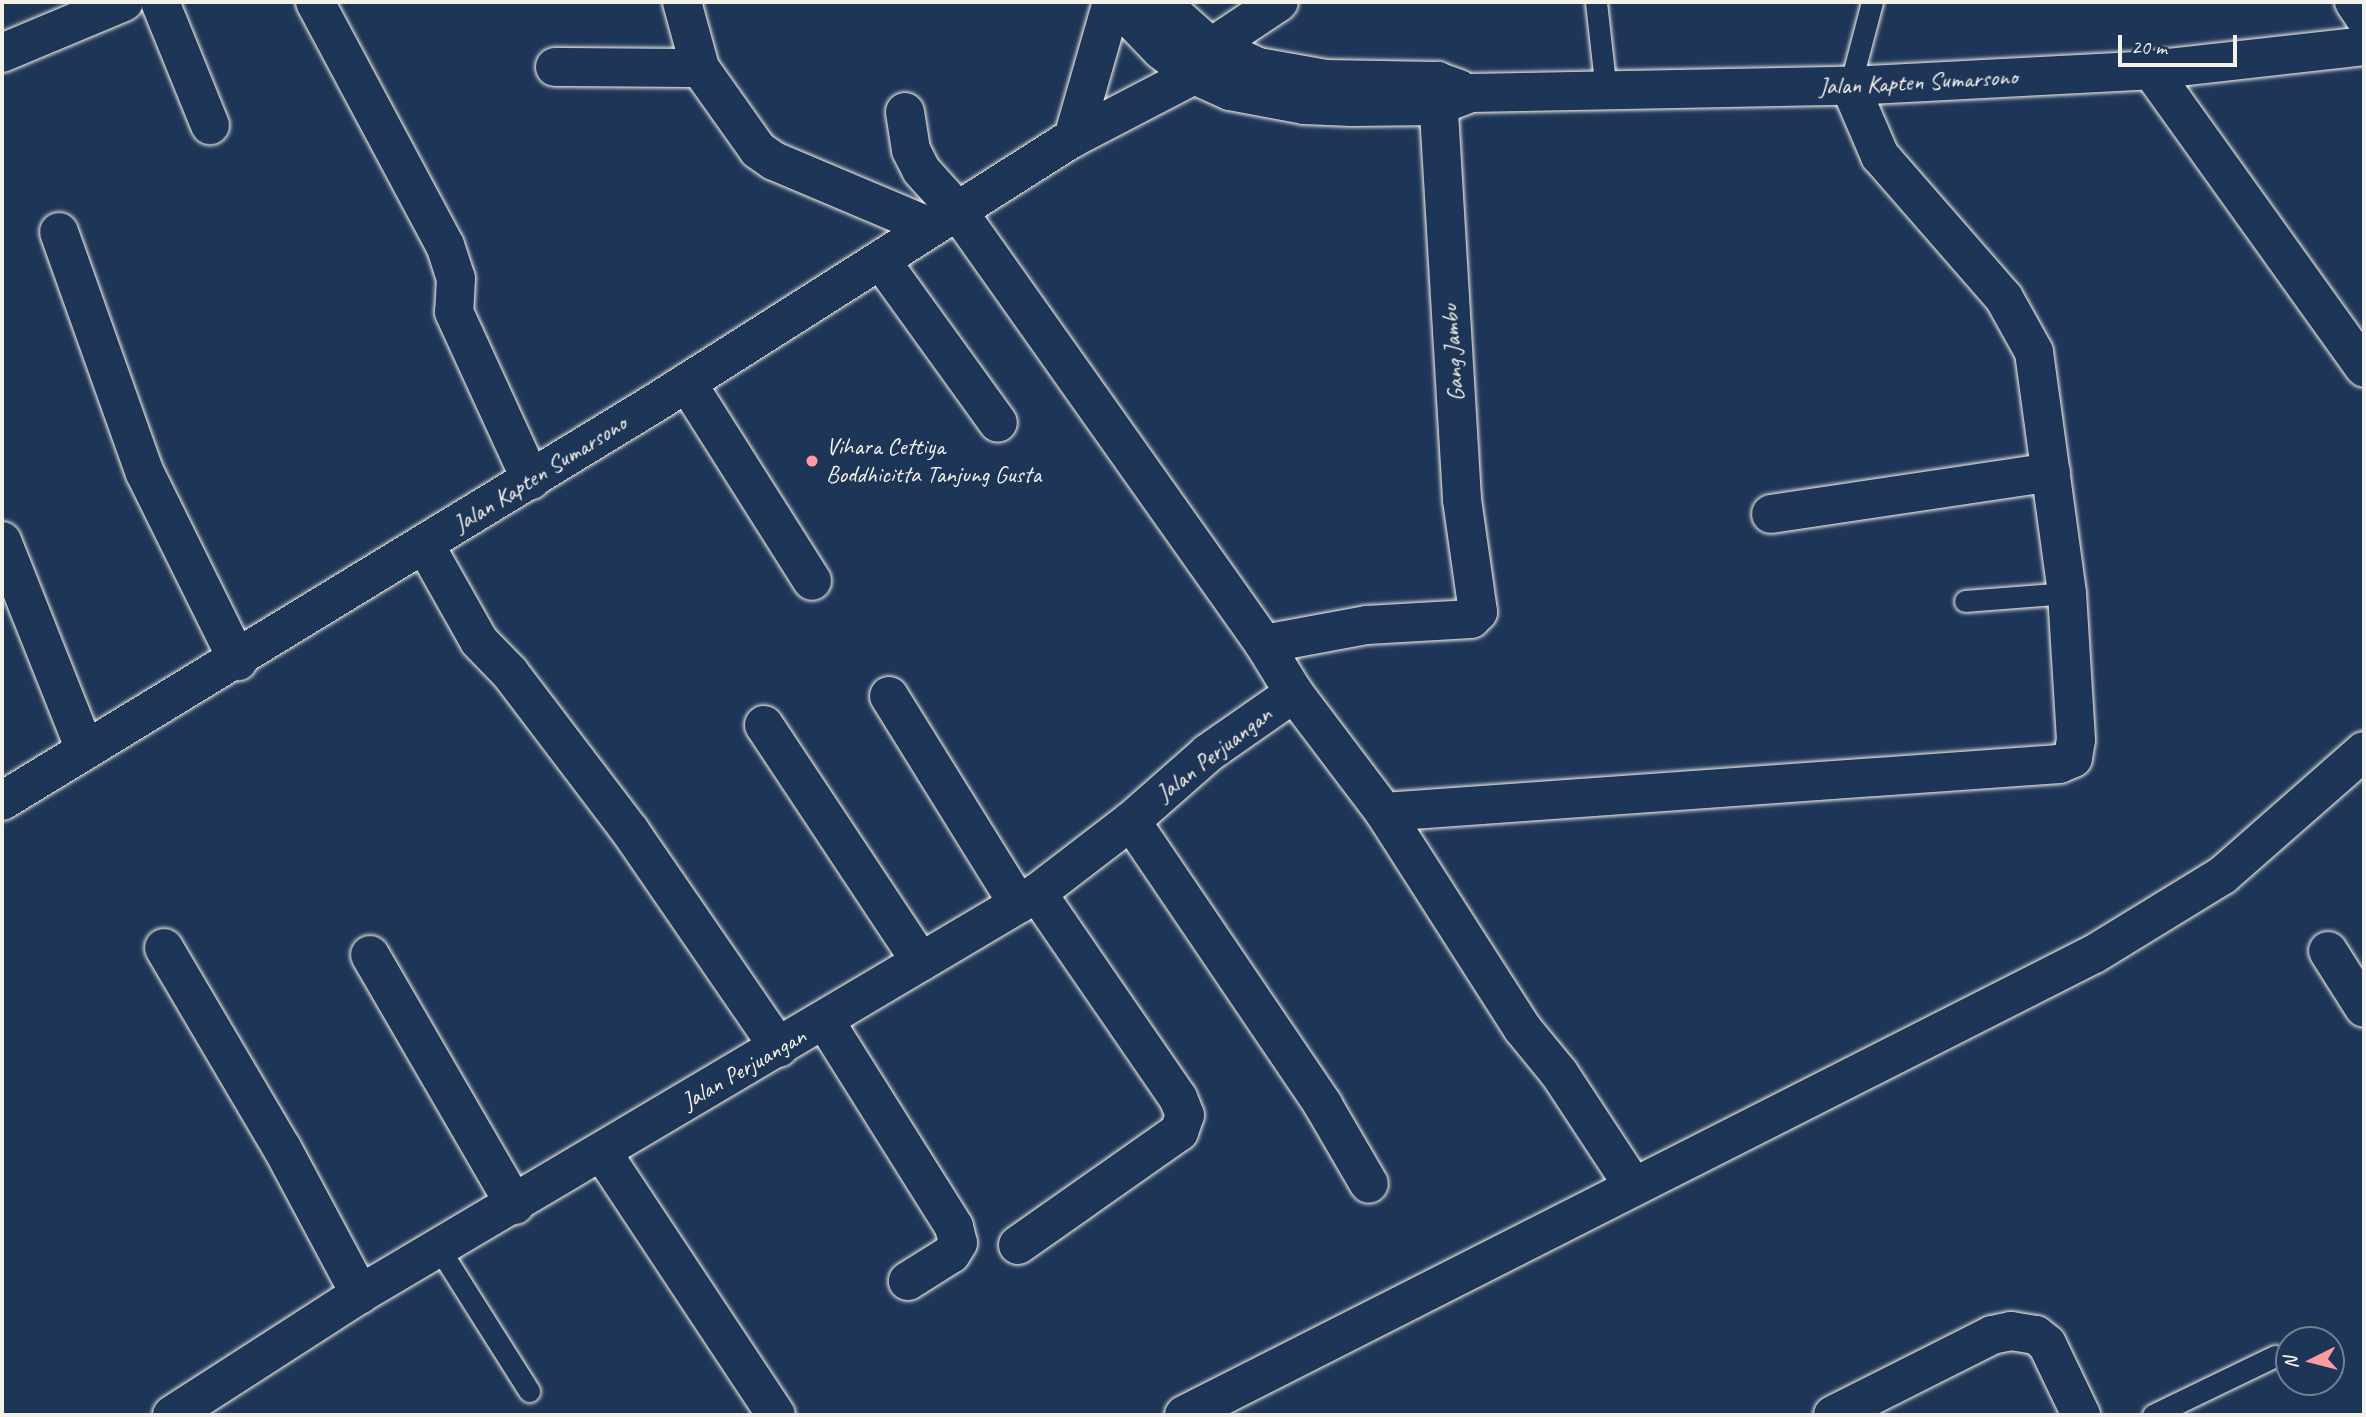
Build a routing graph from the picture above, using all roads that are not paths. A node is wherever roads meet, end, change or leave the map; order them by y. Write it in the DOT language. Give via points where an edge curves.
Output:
graph roads {
  1 [pos="124,2"];
  2 [pos="160,2"];
  3 [pos="315,2"];
  4 [pos="682,2"];
  5 [pos="1113,2"];
  6 [pos="1160,2"];
  7 [pos="1279,2"];
  8 [pos="1596,2"];
  9 [pos="1872,2"];
  10 [pos="2354,2"];
  11 [pos="2364,17"];
  12 [pos="2364,46"];
  13 [pos="2,52"];
  14 [pos="1203,61"];
  15 [pos="555,67"];
  16 [pos="700,68"];
  17 [pos="2151,70"];
  18 [pos="1850,86"];
  19 [pos="1606,91"];
  20 [pos="1448,94"];
  21 [pos="905,111"];
  22 [pos="210,125"];
  23 [pos="1073,138"];
  24 [pos="943,218"];
  25 [pos="59,232"];
  26 [pos="882,262"];
  27 [pos="2364,368"];
  28 [pos="687,383"];
  29 [pos="998,423"];
  30 [pos="2051,472"];
  31 [pos="531,480"];
  32 [pos="1770,514"];
  33 [pos="2,541"];
  34 [pos="425,545"];
  35 [pos="812,581"];
  36 [pos="2067,593"];
  37 [pos="1965,601"];
  38 [pos="1264,644"];
  39 [pos="238,661"];
  40 [pos="1294,693"];
  41 [pos="890,696"];
  42 [pos="764,725"];
  43 [pos="85,750"];
  44 [pos="2364,751"];
  45 [pos="2,801"];
  46 [pos="1384,812"];
  47 [pos="1131,821"];
  48 [pos="1027,899"];
  49 [pos="164,948"];
  50 [pos="2328,951"];
  51 [pos="370,955"];
  52 [pos="922,962"];
  53 [pos="2364,1008"];
  54 [pos="825,1021"];
  55 [pos="779,1048"];
  56 [pos="602,1152"];
  57 [pos="1369,1184"];
  58 [pos="1634,1187"];
  59 [pos="515,1205"];
  60 [pos="1018,1245"];
  61 [pos="440,1250"];
  62 [pos="908,1281"];
  63 [pos="360,1294"];
  64 [pos="2275,1356"];
  65 [pos="529,1391"];
  66 [pos="173,1415"];
  67 [pos="776,1415"];
  68 [pos="1184,1415"];
  69 [pos="1833,1415"];
  70 [pos="2081,1415"];
  71 [pos="2153,1415"];
  1 -- 13 [label="main road"];
  2 -- 22 [label="main road"];
  3 -- 31 [label="main road" via="444,245 456,278 454,312"];
  4 -- 16 [label="main road"];
  5 -- 14 [label="main road, Jalan Kapten Sumarsono" via="1161,50"];
  5 -- 23 [label="main road, Jalan Kapten Sumarsono"];
  6 -- 14 [label="main road, Jalan Kapten Sumarsono"];
  7 -- 14 [label="main road"];
  8 -- 19 [label="lane"];
  9 -- 18 [label="lane"];
  10 -- 11 [label="main road"];
  12 -- 17 [label="main road, Jalan Kapten Sumarsono"];
  14 -- 20 [label="main road, Jalan Kapten Sumarsono"];
  14 -- 23 [label="main road, Jalan Kapten Sumarsono"];
  15 -- 16 [label="main road"];
  16 -- 24 [label="main road" via="765,156"];
  17 -- 18 [label="main road, Jalan Kapten Sumarsono"];
  17 -- 27 [label="main road"];
  18 -- 19 [label="main road, Jalan Kapten Sumarsono"];
  18 -- 30 [label="main road" via="1880,156 2004,298 2028,334"];
  19 -- 20 [label="main road, Jalan Kapten Sumarsono"];
  20 -- 38 [label="main road, Gang Jambu" via="1462,499 1478,612 1471,619 1367,625"];
  21 -- 24 [label="main road" via="916,162"];
  23 -- 24 [label="main road, Jalan Kapten Sumarsono"];
  24 -- 26 [label="main road, Jalan Kapten Sumarsono"];
  24 -- 38 [label="main road"];
  25 -- 39 [label="main road" via="145,473"];
  26 -- 28 [label="main road, Jalan Kapten Sumarsono"];
  26 -- 29 [label="main road"];
  28 -- 31 [label="main road, Jalan Kapten Sumarsono"];
  28 -- 35 [label="main road"];
  30 -- 32 [label="main road"];
  30 -- 36 [label="main road"];
  31 -- 34 [label="main road, Jalan Kapten Sumarsono"];
  33 -- 43 [label="main road"];
  34 -- 39 [label="main road, Jalan Kapten Sumarsono"];
  34 -- 55 [label="main road" via="480,640 630,831"];
  36 -- 37 [label="lane"];
  36 -- 46 [label="main road" via="2076,747 2065,764"];
  38 -- 40 [label="main road"];
  39 -- 43 [label="main road, Jalan Kapten Sumarsono"];
  40 -- 46 [label="main road"];
  40 -- 47 [label="main road, Jalan Perjuangan" via="1208,753"];
  41 -- 48 [label="main road"];
  42 -- 52 [label="main road"];
  43 -- 45 [label="main road, Jalan Kapten Sumarsono"];
  44 -- 58 [label="main road" via="2223,875 2094,954"];
  46 -- 58 [label="main road" via="1522,1028 1559,1073"];
  47 -- 48 [label="main road, Jalan Perjuangan"];
  47 -- 57 [label="main road" via="1323,1105"];
  48 -- 52 [label="main road, Jalan Perjuangan"];
  48 -- 60 [label="main road" via="1178,1098 1185,1115 1179,1132"];
  49 -- 63 [label="main road" via="282,1148"];
  50 -- 53 [label="main road"];
  51 -- 59 [label="main road"];
  52 -- 54 [label="main road, Jalan Perjuangan"];
  54 -- 55 [label="main road, Jalan Perjuangan"];
  54 -- 62 [label="main road" via="954,1227 958,1243 951,1254"];
  55 -- 56 [label="main road, Jalan Perjuangan"];
  56 -- 59 [label="main road, Jalan Perjuangan"];
  56 -- 67 [label="main road"];
  58 -- 68 [label="main road"];
  59 -- 61 [label="main road, Jalan Perjuangan"];
  61 -- 63 [label="main road, Jalan Perjuangan"];
  61 -- 65 [label="lane"];
  63 -- 66 [label="main road, Jalan Perjuangan"];
  64 -- 71 [label="lane"];
  69 -- 70 [label="main road" via="1992,1335 2011,1331 2036,1335 2047,1344"];
}
